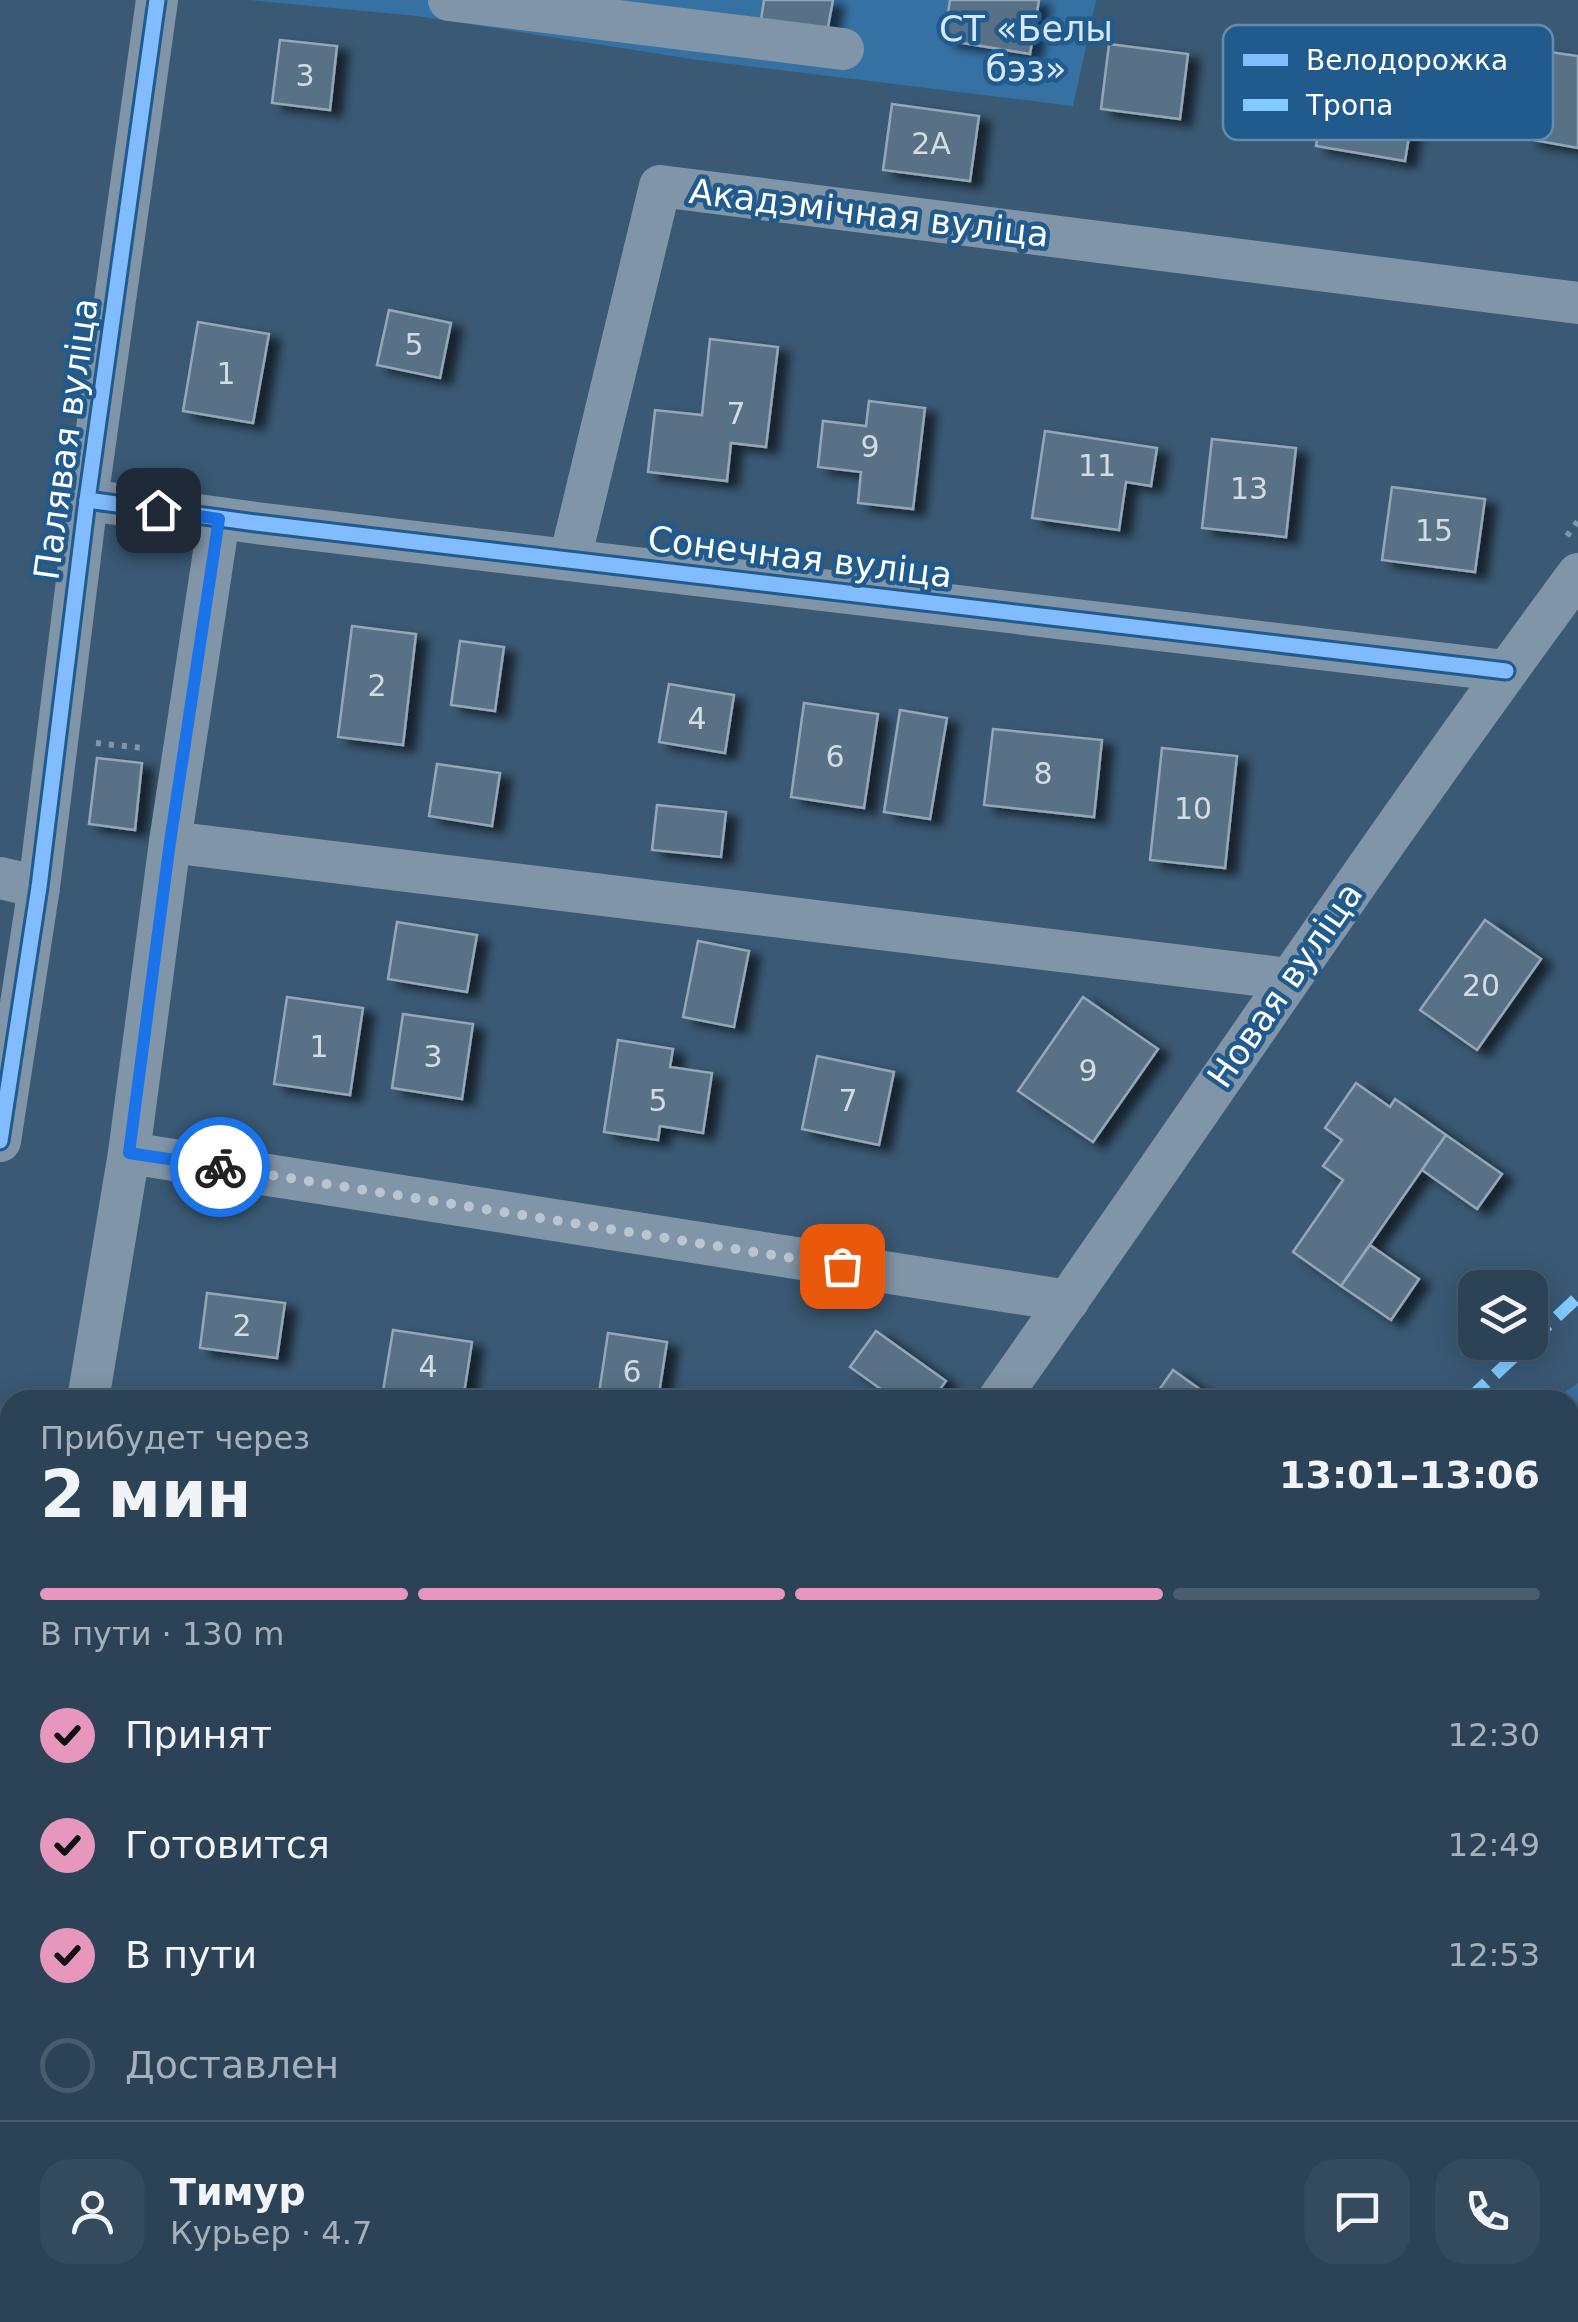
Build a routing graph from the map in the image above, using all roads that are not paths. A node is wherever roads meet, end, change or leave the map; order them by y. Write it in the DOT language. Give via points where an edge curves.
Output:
graph roads {
  1 [pos="157,0"];
  2 [pos="449,0"];
  3 [pos="660,14"];
  4 [pos="842,49"];
  5 [pos="1578,303"];
  6 [pos="87,500"];
  7 [pos="219,519"];
  8 [pos="570,560"];
  9 [pos="1578,574"];
  10 [pos="1506,671"];
  11 [pos="170,842"];
  12 [pos="20,882"];
  13 [pos="1288,979"];
  14 [pos="0,1141"];
  15 [pos="129,1153"];
  16 [pos="1068,1301"];
  17 [pos="90,1390"];
  18 [pos="1005,1390"];
  1 -- 6 [label="street, Палявая вуліца"];
  2 -- 3 [label="street"];
  3 -- 4 [label="street"];
  5 -- 8 [label="street, Акадэмічная вуліца" via="660,186"];
  6 -- 7 [label="street, Сонечная вуліца"];
  6 -- 12 [label="street, Палявая вуліца"];
  7 -- 8 [label="street, Сонечная вуліца"];
  7 -- 11 [label="street"];
  8 -- 10 [label="street, Сонечная вуліца"];
  9 -- 10 [label="street, Новая вуліца"];
  10 -- 13 [label="street, Новая вуліца"];
  11 -- 13 [label="street"];
  11 -- 15 [label="street"];
  12 -- 14 [label="street, Палявая вуліца"];
  13 -- 16 [label="street, Новая вуліца"];
  15 -- 16 [label="street"];
  15 -- 17 [label="street"];
  16 -- 18 [label="street, Новая вуліца"];
}
